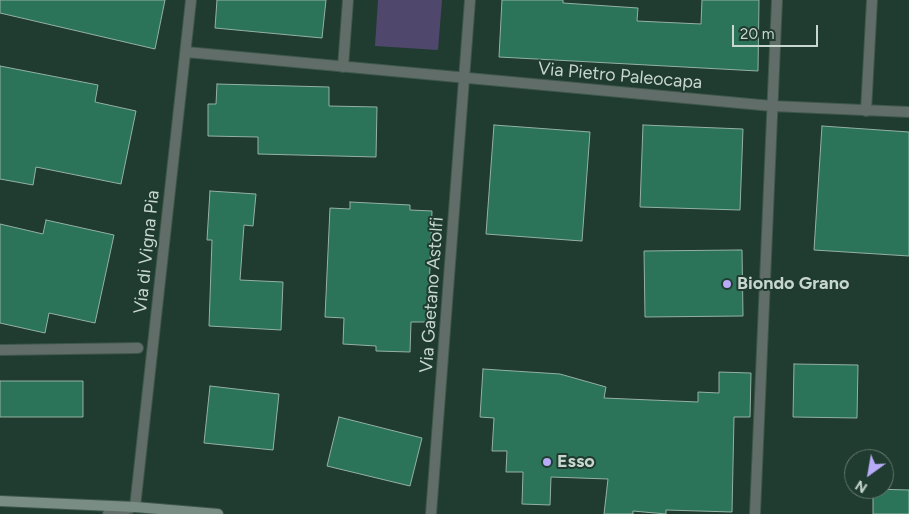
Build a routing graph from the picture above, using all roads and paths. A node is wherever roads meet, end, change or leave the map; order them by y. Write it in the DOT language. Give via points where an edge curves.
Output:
graph roads {
  1 [pos="191,0"];
  2 [pos="348,0"];
  3 [pos="470,0"];
  4 [pos="777,0"];
  5 [pos="872,0"];
  6 [pos="186,52"];
  7 [pos="343,67"];
  8 [pos="465,78"];
  9 [pos="772,106"];
  10 [pos="866,111"];
  11 [pos="909,112"];
  12 [pos="138,348"];
  13 [pos="0,350"];
  14 [pos="0,501"];
  15 [pos="134,507"];
  16 [pos="108,514"];
  17 [pos="218,514"];
  18 [pos="431,514"];
  19 [pos="755,514"];
  1 -- 6 [label="street, Via di Vigna Pia"];
  2 -- 7 [label="street"];
  3 -- 8 [label="street, Via Gaetano Astolfi"];
  4 -- 9 [label="street"];
  5 -- 10 [label="street"];
  6 -- 7 [label="street, Via Pietro Paleocapa"];
  6 -- 15 [label="street, Via di Vigna Pia"];
  7 -- 8 [label="street, Via Pietro Paleocapa"];
  8 -- 9 [label="street, Via Pietro Paleocapa"];
  8 -- 18 [label="street, Via Gaetano Astolfi"];
  9 -- 10 [label="street, Via Pietro Paleocapa"];
  9 -- 19 [label="street"];
  10 -- 11 [label="street, Via Pietro Paleocapa"];
  12 -- 13 [label="street"];
  14 -- 15 [label="main road"];
  15 -- 16 [label="street"];
  15 -- 17 [label="main road"];
}
